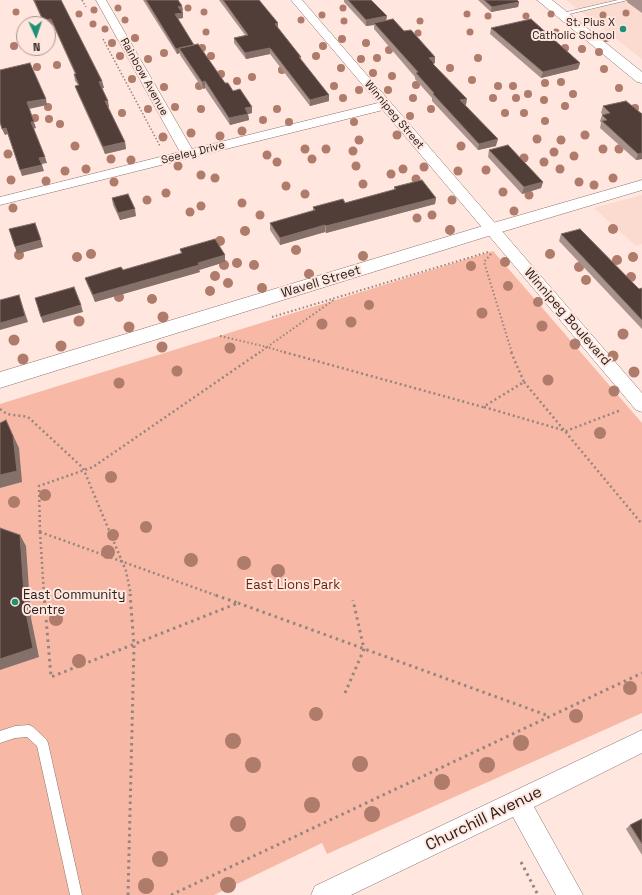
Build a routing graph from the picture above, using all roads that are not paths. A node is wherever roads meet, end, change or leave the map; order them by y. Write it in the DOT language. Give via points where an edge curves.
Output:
graph roads {
  1 [pos="101,0"];
  2 [pos="296,0"];
  3 [pos="544,0"];
  4 [pos="625,0"];
  5 [pos="561,14"];
  6 [pos="642,79"];
  7 [pos="386,105"];
  8 [pos="188,154"];
  9 [pos="642,185"];
  10 [pos="0,201"];
  11 [pos="492,229"];
  12 [pos="0,380"];
  13 [pos="641,404"];
  14 [pos="0,737"];
  15 [pos="642,741"];
  16 [pos="518,802"];
  17 [pos="76,895"];
  18 [pos="324,895"];
  19 [pos="570,895"];
  1 -- 8 [label="street, Rainbow Avenue"];
  2 -- 7 [label="street, Winnipeg Street"];
  3 -- 5 [label="street"];
  4 -- 5 [label="lane"];
  5 -- 6 [label="street"];
  7 -- 8 [label="street, Seeley Drive"];
  7 -- 11 [label="street, Winnipeg Street"];
  8 -- 10 [label="street, Seeley Drive"];
  9 -- 11 [label="street, Wavell Street"];
  11 -- 12 [label="street, Wavell Street"];
  11 -- 13 [label="street, Winnipeg Boulevard"];
  14 -- 17 [label="lane" via="29,731 42,743"];
  15 -- 16 [label="street, Churchill Avenue"];
  16 -- 18 [label="street, Churchill Avenue"];
  16 -- 19 [label="street"];
}
